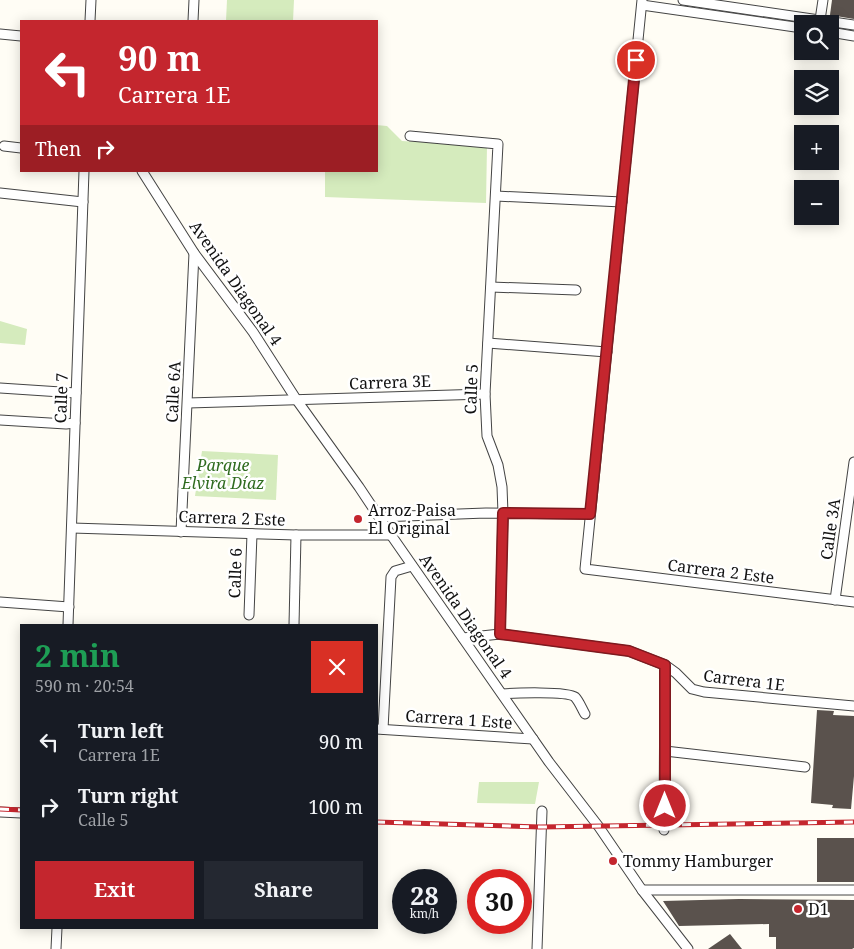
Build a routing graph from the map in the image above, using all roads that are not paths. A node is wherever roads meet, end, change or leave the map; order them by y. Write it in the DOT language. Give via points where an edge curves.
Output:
graph roads {
  1 [pos="90,0"];
  2 [pos="194,0"];
  3 [pos="683,0"];
  4 [pos="823,0"];
  5 [pos="642,2"];
  6 [pos="821,15"];
  7 [pos="794,16"];
  8 [pos="90,20"];
  9 [pos="193,20"];
  10 [pos="839,23"];
  11 [pos="854,25"];
  12 [pos="794,27"];
  13 [pos="0,34"];
  14 [pos="839,34"];
  15 [pos="20,36"];
  16 [pos="854,36"];
  17 [pos="410,136"];
  18 [pos="4,146"];
  19 [pos="20,148"];
  20 [pos="84,172"];
  21 [pos="143,172"];
  22 [pos="0,193"];
  23 [pos="496,196"];
  24 [pos="83,202"];
  25 [pos="622,202"];
  26 [pos="194,253"];
  27 [pos="491,287"];
  28 [pos="576,290"];
  29 [pos="488,344"];
  30 [pos="607,352"];
  31 [pos="0,388"];
  32 [pos="76,394"];
  33 [pos="485,394"];
  34 [pos="296,399"];
  35 [pos="188,402"];
  36 [pos="0,420"];
  37 [pos="75,423"];
  38 [pos="854,462"];
  39 [pos="503,513"];
  40 [pos="590,514"];
  41 [pos="379,517"];
  42 [pos="72,528"];
  43 [pos="181,532"];
  44 [pos="252,534"];
  45 [pos="296,535"];
  46 [pos="391,535"];
  47 [pos="412,566"];
  48 [pos="835,600"];
  49 [pos="0,602"];
  50 [pos="854,602"];
  51 [pos="69,607"];
  52 [pos="249,614"];
  53 [pos="68,624"];
  54 [pos="294,624"];
  55 [pos="500,634"];
  56 [pos="463,638"];
  57 [pos="665,665"];
  58 [pos="503,694"];
  59 [pos="854,706"];
  60 [pos="585,714"];
  61 [pos="379,729"];
  62 [pos="533,739"];
  63 [pos="665,751"];
  64 [pos="805,767"];
  65 [pos="542,811"];
  66 [pos="0,812"];
  67 [pos="20,813"];
  68 [pos="664,830"];
  69 [pos="642,890"];
  70 [pos="854,890"];
  71 [pos="57,929"];
  72 [pos="56,949"];
  73 [pos="537,949"];
  74 [pos="688,949"];
  1 -- 8 [label="street"];
  2 -- 9 [label="street"];
  3 -- 7 [label="street"];
  4 -- 6 [label="street"];
  5 -- 12 [label="street"];
  5 -- 25 [label="street"];
  10 -- 11 [label="street"];
  13 -- 15 [label="street"];
  14 -- 16 [label="street"];
  17 -- 23 [label="street, Calle 5" via="498,144"];
  18 -- 19 [label="street"];
  20 -- 24 [label="street, Calle 7"];
  21 -- 26 [label="street, Avenida Diagonal 4"];
  22 -- 24 [label="street"];
  23 -- 25 [label="street"];
  23 -- 27 [label="street, Calle 5"];
  24 -- 32 [label="street, Calle 7"];
  25 -- 30 [label="street"];
  26 -- 34 [label="street, Avenida Diagonal 4" via="253,332"];
  26 -- 35 [label="street, Calle 6A"];
  27 -- 28 [label="street"];
  27 -- 29 [label="street, Calle 5"];
  29 -- 30 [label="street"];
  29 -- 33 [label="street, Calle 5"];
  30 -- 40 [label="street"];
  31 -- 32 [label="street"];
  32 -- 37 [label="street, Calle 7"];
  33 -- 34 [label="street, Carrera 3E"];
  33 -- 39 [label="street, Calle 5" via="487,436 498,466"];
  34 -- 35 [label="street, Carrera 3E"];
  34 -- 41 [label="street, Avenida Diagonal 4"];
  35 -- 43 [label="street, Calle 6A"];
  36 -- 37 [label="street"];
  37 -- 42 [label="street, Calle 7"];
  38 -- 48 [label="street, Calle 3A"];
  39 -- 40 [label="street"];
  39 -- 41 [label="street"];
  39 -- 55 [label="street, Calle 5"];
  40 -- 48 [label="street, Carrera 2 Este" via="585,569"];
  41 -- 46 [label="street, Avenida Diagonal 4"];
  42 -- 43 [label="street, Carrera 2 Este"];
  42 -- 51 [label="street, Calle 7"];
  43 -- 44 [label="street, Carrera 2 Este"];
  44 -- 45 [label="street, Carrera 2 Este"];
  44 -- 52 [label="street, Calle 6"];
  45 -- 46 [label="street, Carrera 2 Este"];
  45 -- 54 [label="street"];
  46 -- 47 [label="street, Avenida Diagonal 4"];
  47 -- 56 [label="street, Avenida Diagonal 4"];
  47 -- 61 [label="street" via="396,571 391,577"];
  48 -- 50 [label="street, Carrera 2 Este"];
  49 -- 51 [label="street"];
  51 -- 53 [label="street, Calle 7"];
  55 -- 56 [label="street, Carrera 1E"];
  55 -- 57 [label="street, Carrera 1E" via="629,651"];
  56 -- 58 [label="street, Avenida Diagonal 4"];
  57 -- 59 [label="street, Carrera 1E" via="692,689 704,692"];
  57 -- 63 [label="street"];
  58 -- 60 [label="street" via="575,697"];
  58 -- 62 [label="street, Avenida Diagonal 4"];
  61 -- 62 [label="street, Carrera 1 Este"];
  62 -- 69 [label="street, Avenida Diagonal 4"];
  63 -- 64 [label="street"];
  63 -- 68 [label="street"];
  65 -- 73 [label="street"];
  66 -- 67 [label="street"];
  69 -- 70 [label="street"];
  69 -- 74 [label="street, Avenida Diagonal 4"];
  71 -- 72 [label="street"];
}
